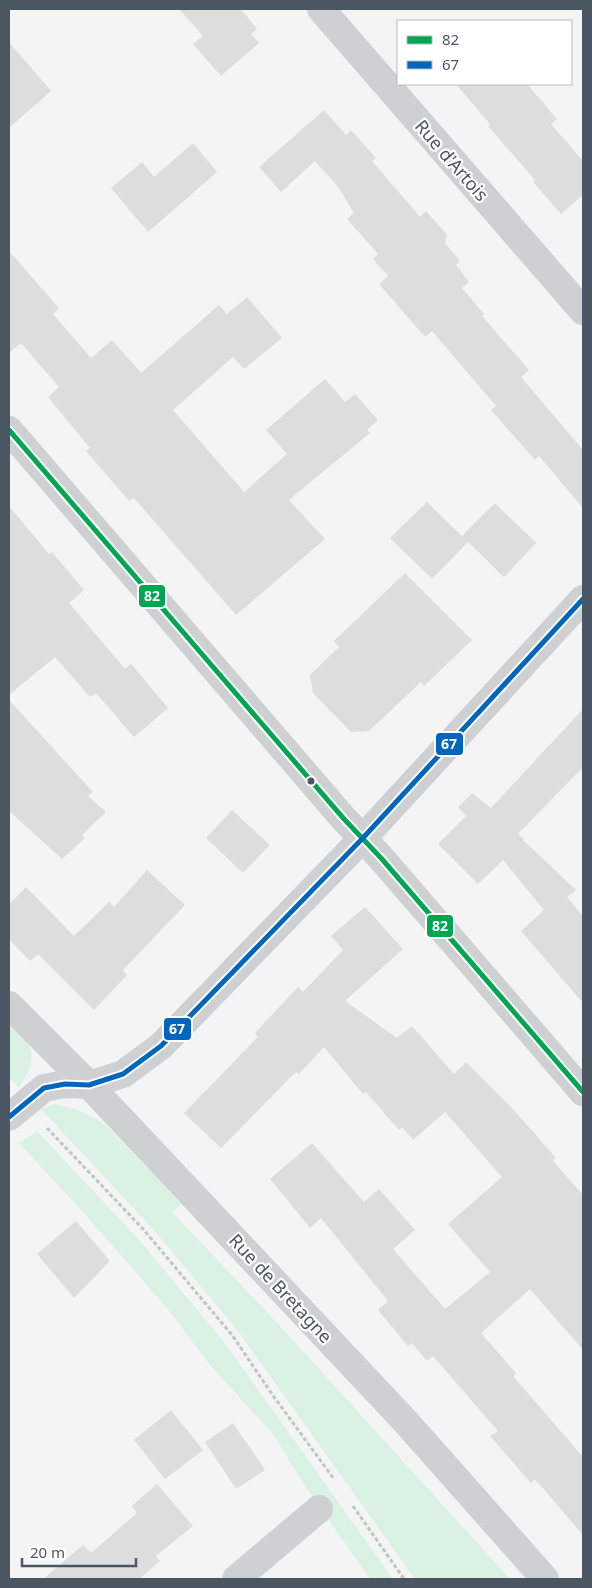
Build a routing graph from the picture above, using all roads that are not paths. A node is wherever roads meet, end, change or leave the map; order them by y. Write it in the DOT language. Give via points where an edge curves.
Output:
graph roads {
  1 [pos="321,9"];
  2 [pos="583,311"];
  3 [pos="9,430"];
  4 [pos="583,599"];
  5 [pos="362,839"];
  6 [pos="9,1004"];
  7 [pos="89,1085"];
  8 [pos="583,1092"];
  9 [pos="16,1111"];
  10 [pos="319,1509"];
  11 [pos="236,1579"];
  12 [pos="545,1579"];
  1 -- 2 [label="street, Rue d'Artois"];
  3 -- 5 [label="street"];
  4 -- 5 [label="street"];
  5 -- 7 [label="street" via="161,1046 123,1074"];
  5 -- 8 [label="street"];
  6 -- 7 [label="street, Rue de Bretagne"];
  7 -- 9 [label="street" via="65,1084 44,1088"];
  7 -- 12 [label="street, Rue de Bretagne" via="406,1422"];
  10 -- 11 [label="street"];
}
